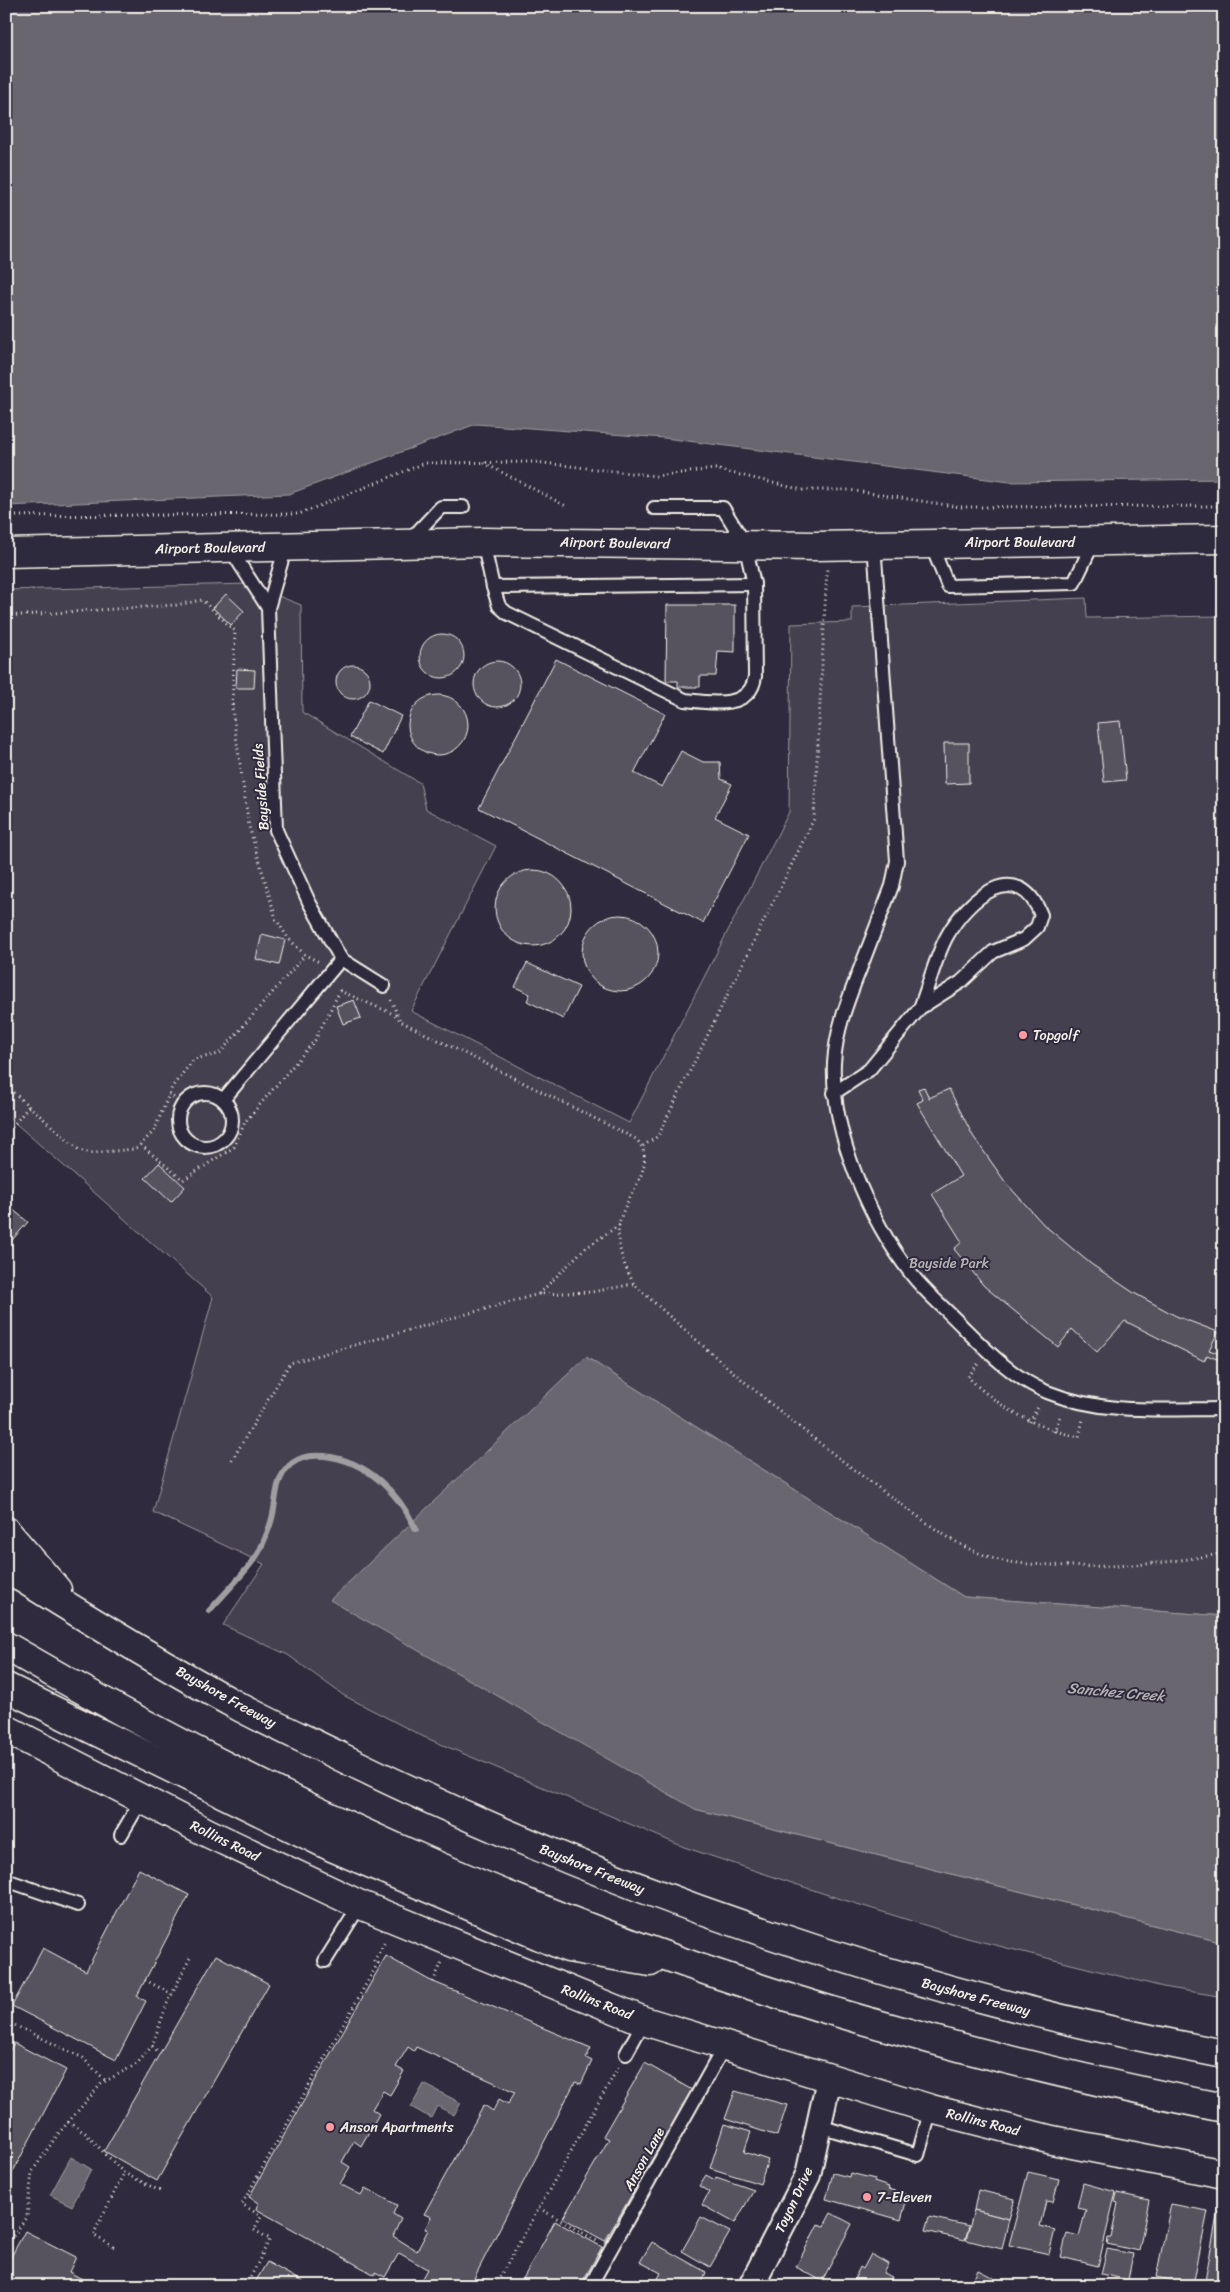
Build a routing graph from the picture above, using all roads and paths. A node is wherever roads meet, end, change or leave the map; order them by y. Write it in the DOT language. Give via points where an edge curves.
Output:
graph roads {
  1 [pos="484,462"];
  2 [pos="1224,506"];
  3 [pos="463,507"];
  4 [pos="568,507"];
  5 [pos="654,508"];
  6 [pos="6,516"];
  7 [pos="1224,539"];
  8 [pos="1094,541"];
  9 [pos="483,542"];
  10 [pos="930,542"];
  11 [pos="407,543"];
  12 [pos="746,544"];
  13 [pos="874,544"];
  14 [pos="286,546"];
  15 [pos="229,547"];
  16 [pos="6,553"];
  17 [pos="828,564"];
  18 [pos="754,584"];
  19 [pos="493,587"];
  20 [pos="268,608"];
  21 [pos="6,616"];
  22 [pos="305,955"];
  23 [pos="341,959"];
  24 [pos="321,963"];
  25 [pos="384,986"];
  26 [pos="920,1008"];
  27 [pos="398,1016"];
  28 [pos="6,1086"];
  29 [pos="834,1092"];
  30 [pos="169,1094"];
  31 [pos="223,1100"];
  32 [pos="184,1105"];
  33 [pos="29,1106"];
  34 [pos="12,1127"];
  35 [pos="141,1145"];
  36 [pos="643,1146"];
  37 [pos="619,1225"];
  38 [pos="634,1284"];
  39 [pos="539,1294"];
  40 [pos="988,1352"];
  41 [pos="1041,1401"];
  42 [pos="1224,1409"];
  43 [pos="1030,1422"];
  44 [pos="1079,1436"];
  45 [pos="232,1460"];
  46 [pos="6,1531"];
  47 [pos="1224,1553"];
  48 [pos="6,1568"];
  49 [pos="72,1608"];
  50 [pos="6,1646"];
  51 [pos="6,1686"];
  52 [pos="6,1729"];
  53 [pos="142,1799"];
  54 [pos="122,1835"];
  55 [pos="6,1880"];
  56 [pos="78,1905"];
  57 [pos="360,1905"];
  58 [pos="387,1937"];
  59 [pos="190,1958"];
  60 [pos="326,1960"];
  61 [pos="442,1962"];
  62 [pos="720,1974"];
  63 [pos="145,1980"];
  64 [pos="433,1982"];
  65 [pos="172,1994"];
  66 [pos="644,2020"];
  67 [pos="6,2021"];
  68 [pos="1085,2025"];
  69 [pos="1224,2036"];
  70 [pos="152,2046"];
  71 [pos="724,2047"];
  72 [pos="160,2053"];
  73 [pos="626,2054"];
  74 [pos="1224,2054"];
  75 [pos="106,2080"];
  76 [pos="829,2080"];
  77 [pos="1224,2108"];
  78 [pos="931,2109"];
  79 [pos="68,2122"];
  80 [pos="819,2126"];
  81 [pos="124,2173"];
  82 [pos="1224,2174"];
  83 [pos="162,2192"];
  84 [pos="539,2208"];
  85 [pos="6,2243"];
  86 [pos="114,2246"];
  87 [pos="611,2248"];
  88 [pos="246,2286"];
  89 [pos="496,2286"];
  90 [pos="590,2286"];
  91 [pos="751,2286"];
  1 -- 2 [label="path" via="535,462 656,476 715,469 803,490 848,490 960,506"];
  1 -- 4 [label="path"];
  1 -- 6 [label="path" via="425,462 299,514"];
  3 -- 11 [label="lane" via="441,507"];
  5 -- 12 [label="lane" via="723,508"];
  7 -- 8 [label="main road, Airport Boulevard"];
  8 -- 10 [label="main road, Airport Boulevard"];
  8 -- 10 [label="lane" via="1074,583 948,586"];
  9 -- 11 [label="main road, Airport Boulevard"];
  9 -- 12 [label="main road, Airport Boulevard"];
  9 -- 19 [label="lane"];
  10 -- 13 [label="main road, Airport Boulevard"];
  11 -- 14 [label="main road, Airport Boulevard"];
  12 -- 13 [label="main road, Airport Boulevard"];
  12 -- 18 [label="lane"];
  13 -- 29 [label="lane" via="896,861 892,886 838,1026"];
  14 -- 15 [label="main road, Airport Boulevard"];
  14 -- 20 [label="lane, Bayside Fields"];
  15 -- 16 [label="main road, Airport Boulevard"];
  15 -- 20 [label="lane"];
  17 -- 36 [label="path" via="814,819 658,1136"];
  18 -- 19 [label="lane"];
  18 -- 19 [label="lane" via="754,686 742,699 709,703 685,700 526,624 499,606"];
  20 -- 23 [label="lane, Bayside Fields" via="276,830 309,902"];
  21 -- 22 [label="path" via="167,606 202,600 235,631 232,708 249,826 276,919 288,938"];
  22 -- 24 [label="path"];
  22 -- 30 [label="path" via="219,1054 194,1060"];
  23 -- 25 [label="lane, Bayside Fields"];
  23 -- 31 [label="lane"];
  25 -- 27 [label="path"];
  26 -- 26 [label="lane" via="961,982 993,952 1024,939 1037,926 1041,915 1036,902 1025,889 1009,885 986,892 964,914 947,936"];
  26 -- 29 [label="lane" via="869,1070"];
  27 -- 35 [label="path" via="340,991 315,1040 245,1122 234,1147 183,1180"];
  27 -- 36 [label="path" via="400,1021 636,1139"];
  28 -- 33 [label="path"];
  29 -- 40 [label="lane" via="848,1150 865,1196 884,1231 912,1275"];
  30 -- 32 [label="path"];
  30 -- 35 [label="path" via="154,1131"];
  31 -- 32 [label="lane" via="212,1094 199,1094"];
  31 -- 32 [label="lane" via="230,1110 231,1127 222,1141 207,1147 189,1141 182,1132 179,1120"];
  33 -- 34 [label="path"];
  33 -- 35 [label="path" via="79,1150 91,1153 136,1150"];
  36 -- 37 [label="path" via="645,1160 642,1173"];
  37 -- 38 [label="path" via="620,1251"];
  37 -- 39 [label="path" via="583,1250"];
  38 -- 39 [label="path" via="592,1292"];
  38 -- 47 [label="path" via="791,1421 942,1533 983,1555 1013,1563 1098,1568 1176,1562"];
  39 -- 45 [label="path" via="290,1363"];
  40 -- 42 [label="lane" via="1045,1391 1086,1405 1119,1410"];
  40 -- 43 [label="path" via="968,1377 994,1400"];
  41 -- 43 [label="path"];
  43 -- 44 [label="path" via="1054,1432"];
  46 -- 49 [label="main road"];
  48 -- 49 [label="main road, Bayshore Freeway"];
  49 -- 68 [label="main road, Bayshore Freeway" via="234,1704 439,1805 657,1896 914,1980"];
  50 -- 62 [label="main road" via="74,1686 222,1764 391,1844 554,1913"];
  51 -- 62 [label="main road" via="334,1848 568,1948"];
  52 -- 53 [label="main road, Rollins Road"];
  53 -- 54 [label="lane"];
  53 -- 57 [label="main road, Rollins Road"];
  55 -- 56 [label="lane"];
  57 -- 60 [label="lane"];
  57 -- 66 [label="main road, Rollins Road"];
  58 -- 88 [label="path" via="374,1961 378,1963 242,2204 262,2216 254,2230 270,2239"];
  59 -- 65 [label="path"];
  61 -- 64 [label="path"];
  62 -- 77 [label="main road" via="895,2030 1068,2075"];
  63 -- 65 [label="path"];
  65 -- 70 [label="path"];
  66 -- 71 [label="main road, Rollins Road"];
  66 -- 73 [label="lane"];
  67 -- 75 [label="path" via="83,2058"];
  68 -- 69 [label="main road"];
  68 -- 74 [label="main road, Bayshore Freeway"];
  70 -- 72 [label="path"];
  70 -- 75 [label="path" via="137,2064"];
  71 -- 76 [label="main road, Rollins Road"];
  71 -- 87 [label="lane, Anson Lane"];
  73 -- 84 [label="path"];
  75 -- 79 [label="path"];
  76 -- 78 [label="main road, Rollins Road"];
  76 -- 80 [label="street, Toyon Drive"];
  78 -- 80 [label="lane" via="918,2155"];
  78 -- 82 [label="main road, Rollins Road" via="1052,2140"];
  79 -- 81 [label="path" via="85,2133"];
  79 -- 85 [label="path" via="32,2172 26,2216"];
  80 -- 91 [label="street, Toyon Drive" via="808,2175"];
  81 -- 83 [label="path"];
  81 -- 86 [label="path" via="93,2235"];
  84 -- 87 [label="path"];
  84 -- 89 [label="path"];
  87 -- 90 [label="lane, Anson Lane"];
}
